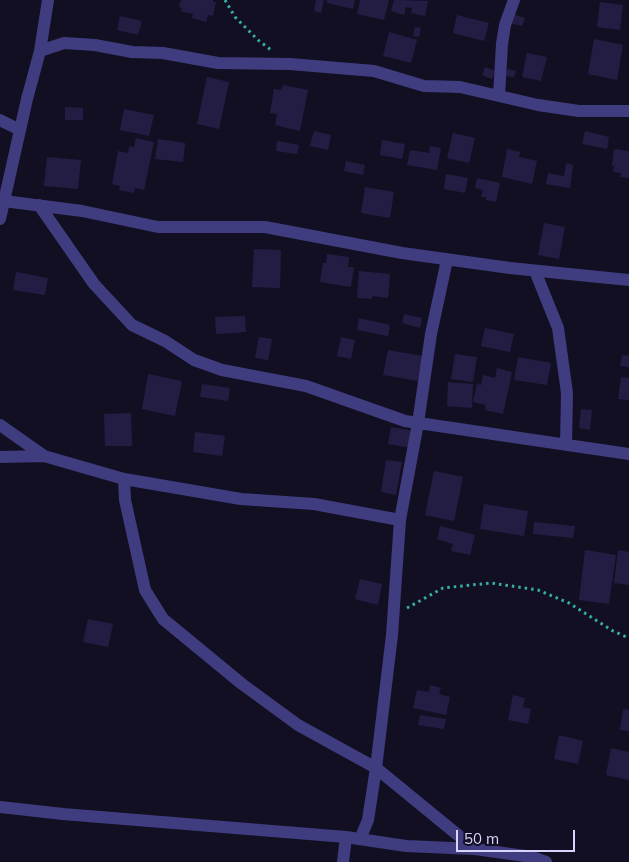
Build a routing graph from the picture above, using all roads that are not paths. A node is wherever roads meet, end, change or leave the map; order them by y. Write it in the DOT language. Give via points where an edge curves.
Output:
graph roads {
  1 [pos="48,0"];
  2 [pos="514,0"];
  3 [pos="40,51"];
  4 [pos="499,96"];
  5 [pos="629,111"];
  6 [pos="0,120"];
  7 [pos="20,130"];
  8 [pos="4,201"];
  9 [pos="39,205"];
  10 [pos="0,219"];
  11 [pos="447,260"];
  12 [pos="535,271"];
  13 [pos="629,280"];
  14 [pos="418,423"];
  15 [pos="0,425"];
  16 [pos="566,445"];
  17 [pos="629,454"];
  18 [pos="44,456"];
  19 [pos="0,458"];
  20 [pos="124,479"];
  21 [pos="400,520"];
  22 [pos="376,768"];
  23 [pos="0,806"];
  24 [pos="346,837"];
  25 [pos="360,839"];
  26 [pos="475,849"];
  27 [pos="343,862"];
  28 [pos="546,862"];
  1 -- 3 [label="street"];
  2 -- 4 [label="street" via="502,44"];
  3 -- 4 [label="street" via="64,43 163,53 218,63 290,64 374,71 424,86 460,87"];
  3 -- 7 [label="street"];
  4 -- 5 [label="street" via="579,111"];
  6 -- 7 [label="street"];
  7 -- 8 [label="street"];
  8 -- 9 [label="street"];
  8 -- 10 [label="street"];
  9 -- 11 [label="street" via="158,227 265,227"];
  9 -- 14 [label="street" via="94,284 132,325 194,360 222,370 306,386"];
  11 -- 12 [label="street"];
  11 -- 14 [label="street" via="431,334"];
  12 -- 13 [label="street"];
  12 -- 16 [label="street" via="558,328 567,393"];
  14 -- 16 [label="street"];
  14 -- 21 [label="street"];
  15 -- 18 [label="street"];
  16 -- 17 [label="street"];
  18 -- 19 [label="street"];
  18 -- 20 [label="street"];
  20 -- 21 [label="street" via="241,498 314,504"];
  20 -- 22 [label="street" via="125,500 145,590 163,619 298,725"];
  21 -- 22 [label="street"];
  22 -- 25 [label="street" via="368,820"];
  22 -- 26 [label="street"];
  23 -- 24 [label="street"];
  24 -- 25 [label="street"];
  24 -- 27 [label="street"];
  25 -- 26 [label="street" via="406,846"];
  26 -- 28 [label="street"];
}
